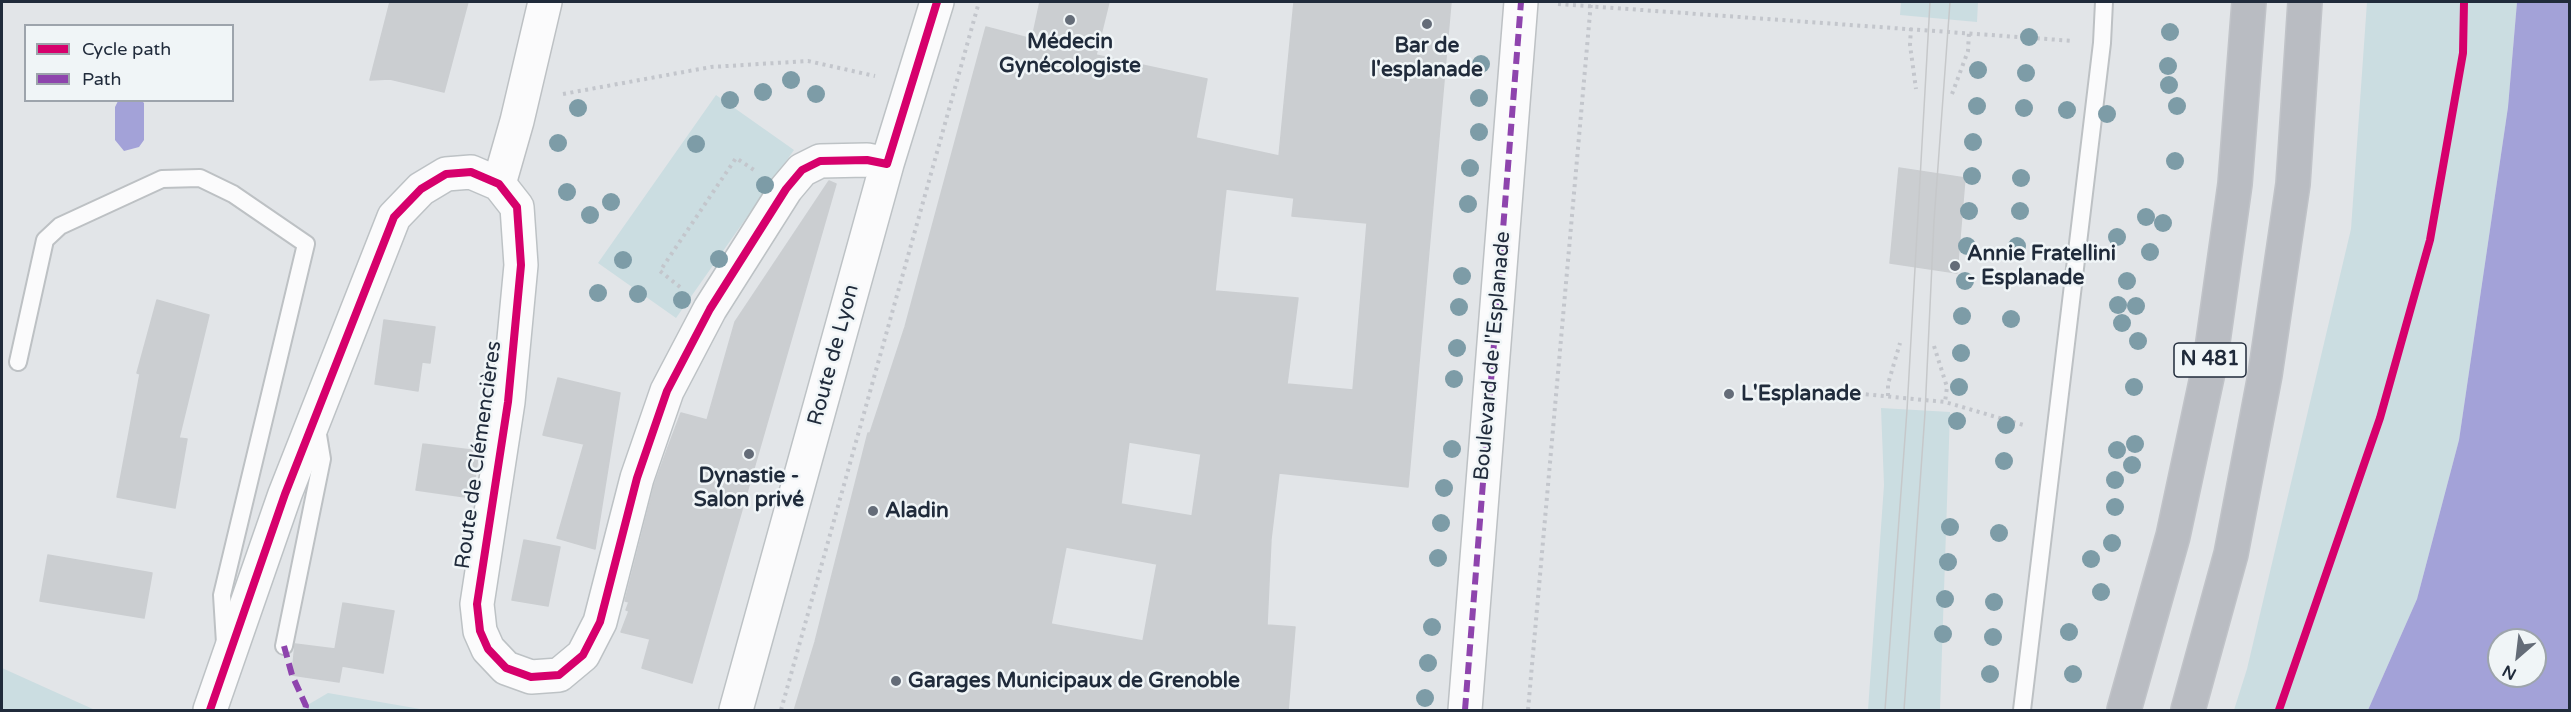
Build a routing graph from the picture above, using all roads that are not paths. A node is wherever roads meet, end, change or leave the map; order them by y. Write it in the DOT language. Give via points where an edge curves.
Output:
graph roads {
  1 [pos="545,2"];
  2 [pos="936,2"];
  3 [pos="1521,2"];
  4 [pos="2104,2"];
  5 [pos="2249,2"];
  6 [pos="2305,2"];
  7 [pos="887,164"];
  8 [pos="499,184"];
  9 [pos="18,362"];
  10 [pos="316,420"];
  11 [pos="284,646"];
  12 [pos="227,668"];
  13 [pos="210,711"];
  14 [pos="736,711"];
  15 [pos="1465,711"];
  16 [pos="2022,711"];
  17 [pos="2124,711"];
  18 [pos="2188,711"];
  1 -- 8 [label="street"];
  2 -- 7 [label="street, Route de Lyon"];
  3 -- 15 [label="street, Boulevard de l'Esplanade"];
  4 -- 16 [label="lane"];
  5 -- 17 [label="highway, N 481" via="2235,184 2210,363 2174,536"];
  6 -- 18 [label="highway, N 481" via="2293,184 2265,375 2231,554"];
  7 -- 8 [label="street, Route de Clémencières" via="867,160 820,161 802,170 786,189 710,309 667,391 637,478 600,621 583,655 559,675 531,677 506,668 488,649 480,631 477,604 508,402 521,265 517,207"];
  7 -- 14 [label="street, Route de Lyon"];
  8 -- 10 [label="street, Route de Clémencières" via="471,172 447,174 421,189 394,217"];
  9 -- 12 [label="lane" via="45,240 60,226 162,179 200,178 234,194 306,244 222,595"];
  10 -- 11 [label="lane" via="322,459"];
  10 -- 12 [label="street, Route de Clémencières" via="285,494"];
  12 -- 13 [label="street, Route de Clémencières"];
}
